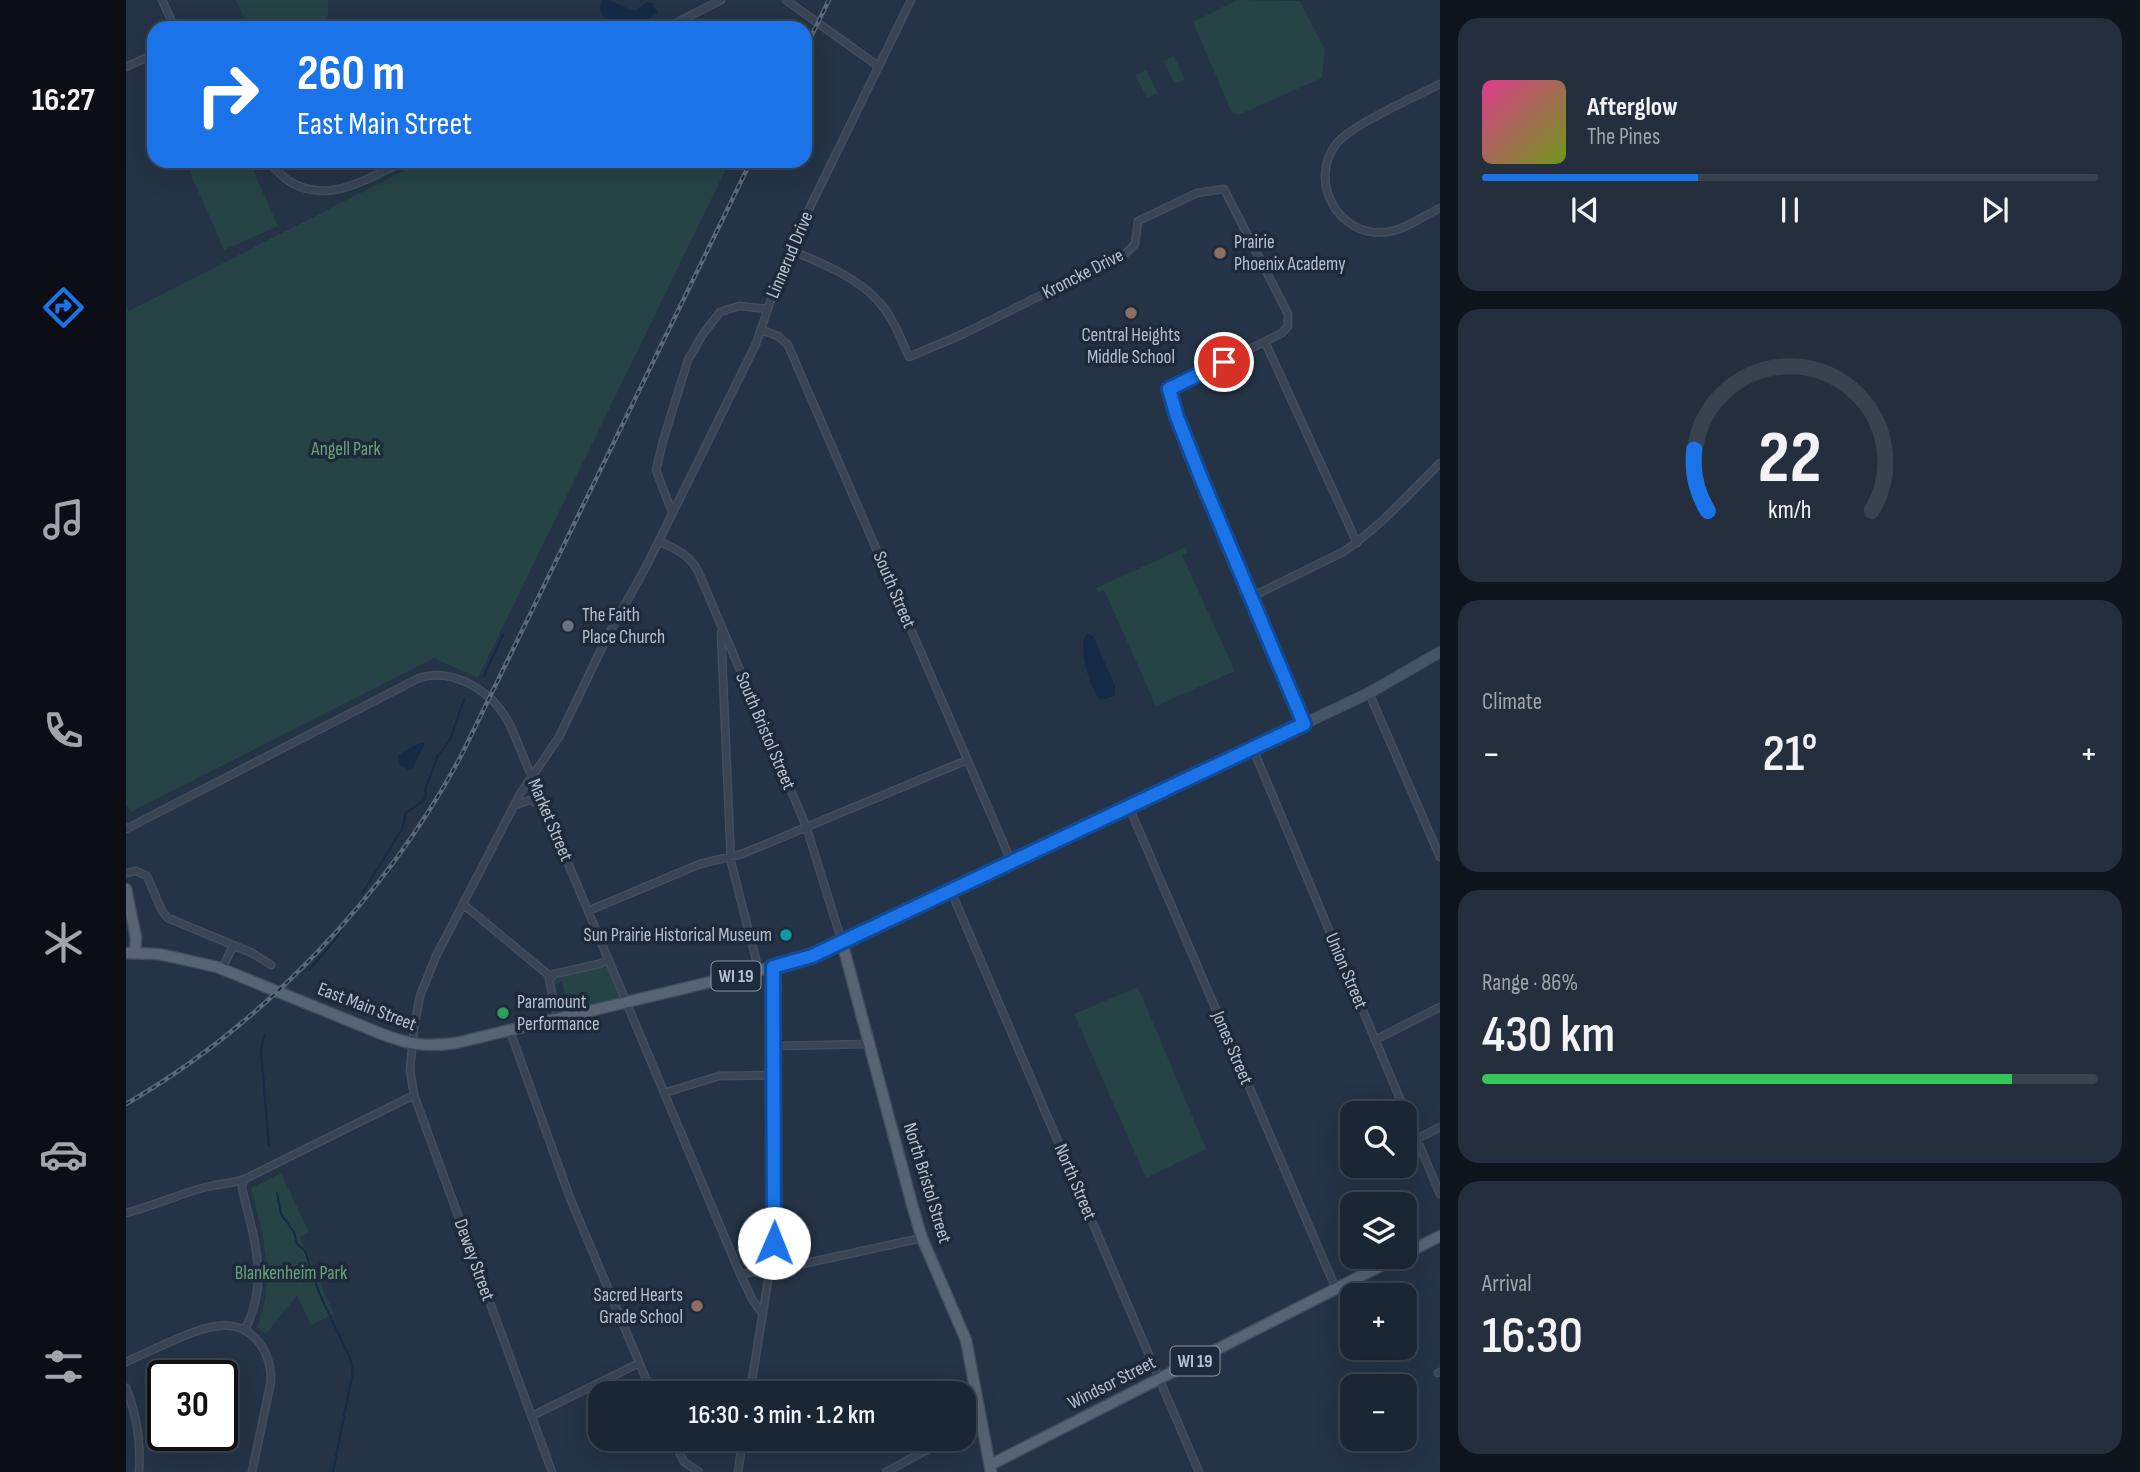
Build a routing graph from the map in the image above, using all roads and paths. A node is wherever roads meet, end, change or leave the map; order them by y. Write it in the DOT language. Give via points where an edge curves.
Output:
graph roads {
  1 [pos="162,0"];
  2 [pos="722,0"];
  3 [pos="786,0"];
  4 [pos="911,0"];
  5 [pos="172,21"];
  6 [pos="680,21"];
  7 [pos="147,57"];
  8 [pos="878,66"];
  9 [pos="126,67"];
  10 [pos="1440,85"];
  11 [pos="275,168"];
  12 [pos="389,168"];
  13 [pos="1440,208"];
  14 [pos="790,250"];
  15 [pos="768,309"];
  16 [pos="762,330"];
  17 [pos="1265,342"];
  18 [pos="1440,463"];
  19 [pos="672,512"];
  20 [pos="659,541"];
  21 [pos="1357,543"];
  22 [pos="1251,597"];
  23 [pos="721,628"];
  24 [pos="1440,652"];
  25 [pos="1369,693"];
  26 [pos="1304,724"];
  27 [pos="1253,749"];
  28 [pos="967,760"];
  29 [pos="531,775"];
  30 [pos="514,806"];
  31 [pos="1129,807"];
  32 [pos="548,813"];
  33 [pos="806,825"];
  34 [pos="126,829"];
  35 [pos="730,857"];
  36 [pos="1440,857"];
  37 [pos="1012,863"];
  38 [pos="126,873"];
  39 [pos="126,889"];
  40 [pos="951,891"];
  41 [pos="463,904"];
  42 [pos="588,911"];
  43 [pos="842,942"];
  44 [pos="233,946"];
  45 [pos="130,953"];
  46 [pos="608,960"];
  47 [pos="271,965"];
  48 [pos="773,967"];
  49 [pos="222,969"];
  50 [pos="759,971"];
  51 [pos="550,980"];
  52 [pos="627,1003"];
  53 [pos="1440,1007"];
  54 [pos="557,1015"];
  55 [pos="510,1031"];
  56 [pos="1375,1040"];
  57 [pos="871,1044"];
  58 [pos="413,1045"];
  59 [pos="774,1046"];
  60 [pos="775,1075"];
  61 [pos="664,1093"];
  62 [pos="414,1095"];
  63 [pos="1401,1101"];
  64 [pos="1440,1127"];
  65 [pos="1417,1139"];
  66 [pos="243,1182"];
  67 [pos="1440,1194"];
  68 [pos="126,1213"];
  69 [pos="1440,1236"];
  70 [pos="922,1238"];
  71 [pos="1417,1248"];
  72 [pos="771,1269"];
  73 [pos="1375,1269"];
  74 [pos="740,1274"];
  75 [pos="1336,1289"];
  76 [pos="762,1312"];
  77 [pos="245,1330"];
  78 [pos="126,1362"];
  79 [pos="639,1363"];
  80 [pos="1159,1379"];
  81 [pos="647,1381"];
  82 [pos="752,1381"];
  83 [pos="126,1388"];
  84 [pos="532,1416"];
  85 [pos="981,1421"];
  86 [pos="976,1424"];
  87 [pos="986,1446"];
  88 [pos="1021,1449"];
  89 [pos="678,1451"];
  90 [pos="741,1451"];
  91 [pos="925,1451"];
  92 [pos="990,1468"];
  93 [pos="139,1472"];
  94 [pos="252,1472"];
  95 [pos="552,1472"];
  96 [pos="699,1472"];
  97 [pos="738,1472"];
  98 [pos="886,1472"];
  99 [pos="1199,1472"];
  1 -- 5 [label="street"];
  2 -- 6 [label="street"];
  3 -- 8 [label="street"];
  4 -- 8 [label="street, Linnerud Drive"];
  7 -- 9 [label="street"];
  8 -- 14 [label="street, Linnerud Drive"];
  10 -- 13 [label="street" via="1339,141 1325,167 1325,184 1334,210 1372,232 1398,229"];
  11 -- 12 [label="street" via="290,182 332,191"];
  14 -- 15 [label="street, Linnerud Drive"];
  14 -- 17 [label="street, Kroncke Drive" via="854,281 873,296 892,321 909,357 1126,253 1135,244 1138,221 1197,193 1222,188 1288,314 1289,326"];
  15 -- 16 [label="street, Linnerud Drive"];
  15 -- 19 [label="street" via="739,306 720,312 688,360 656,470"];
  16 -- 19 [label="street, Linnerud Drive"];
  16 -- 28 [label="street, South Street" via="788,345"];
  17 -- 21 [label="street"];
  17 -- 22 [label="street, Kroncke Drive" via="1169,389"];
  18 -- 21 [label="street"];
  19 -- 20 [label="street, Linnerud Drive"];
  20 -- 23 [label="street, South Bristol Street" via="694,563"];
  20 -- 29 [label="street, Linnerud Drive" via="558,737"];
  21 -- 22 [label="street"];
  22 -- 26 [label="street, Kroncke Drive"];
  23 -- 33 [label="street, South Bristol Street"];
  23 -- 35 [label="street"];
  24 -- 25 [label="main road"];
  25 -- 26 [label="main road"];
  25 -- 36 [label="street"];
  26 -- 27 [label="main road"];
  27 -- 31 [label="main road"];
  27 -- 56 [label="street, Union Street"];
  28 -- 33 [label="street"];
  28 -- 37 [label="street, South Street"];
  29 -- 30 [label="street, Dewey Street"];
  29 -- 32 [label="street, Market Street"];
  29 -- 34 [label="street, Market Street" via="496,702 471,686 436,674 411,681"];
  30 -- 32 [label="street" via="534,800"];
  30 -- 41 [label="street, Dewey Street"];
  31 -- 37 [label="main road"];
  31 -- 75 [label="street, Jones Street"];
  32 -- 42 [label="street, Market Street"];
  33 -- 35 [label="street"];
  33 -- 43 [label="street, South Bristol Street"];
  35 -- 42 [label="street" via="701,864"];
  35 -- 50 [label="street"];
  37 -- 40 [label="main road"];
  38 -- 44 [label="street" via="147,876 169,918"];
  39 -- 45 [label="main road" via="135,933"];
  40 -- 43 [label="main road"];
  40 -- 80 [label="street, North Street"];
  41 -- 51 [label="street"];
  41 -- 58 [label="street, Dewey Street" via="420,996"];
  42 -- 46 [label="street, Market Street"];
  43 -- 48 [label="main road, East Main Street / WI 19"];
  43 -- 57 [label="main road, North Bristol Street / WI 19"];
  44 -- 47 [label="street"];
  44 -- 49 [label="street"];
  45 -- 49 [label="main road, East Main Street / WI 19" via="186,958"];
  46 -- 51 [label="street" via="554,974"];
  46 -- 52 [label="street, Market Street"];
  48 -- 50 [label="main road, East Main Street / WI 19"];
  48 -- 59 [label="street"];
  49 -- 58 [label="main road, East Main Street / WI 19"];
  50 -- 52 [label="main road, East Main Street / WI 19"];
  51 -- 54 [label="street"];
  52 -- 54 [label="main road, East Main Street / WI 19"];
  52 -- 61 [label="street, Market Street"];
  53 -- 56 [label="street"];
  54 -- 55 [label="main road, East Main Street / WI 19"];
  55 -- 58 [label="main road, East Main Street / WI 19" via="429,1047"];
  55 -- 79 [label="street" via="570,1198"];
  56 -- 63 [label="street, Union Street"];
  57 -- 59 [label="street"];
  57 -- 70 [label="main road, North Bristol Street / WI 19"];
  58 -- 62 [label="street, Dewey Street"];
  59 -- 60 [label="street"];
  60 -- 61 [label="street" via="719,1076"];
  60 -- 72 [label="street"];
  61 -- 74 [label="street, Market Street"];
  62 -- 66 [label="street"];
  62 -- 84 [label="street, Dewey Street"];
  64 -- 65 [label="street"];
  65 -- 67 [label="street, Union Street"];
  66 -- 68 [label="street" via="208,1187"];
  66 -- 77 [label="street" via="259,1272 256,1302"];
  69 -- 71 [label="main road"];
  70 -- 72 [label="street"];
  70 -- 85 [label="main road, North Bristol Street / WI 19" via="966,1340"];
  72 -- 74 [label="street"];
  72 -- 76 [label="street"];
  73 -- 75 [label="main road, Windsor Street / WI 19"];
  74 -- 76 [label="street, Market Street"];
  75 -- 80 [label="main road, Windsor Street / WI 19"];
  76 -- 82 [label="street"];
  77 -- 78 [label="street" via="216,1326"];
  77 -- 94 [label="street" via="266,1351 271,1368"];
  79 -- 81 [label="street"];
  79 -- 84 [label="street"];
  80 -- 88 [label="main road, Windsor Street / WI 19"];
  80 -- 99 [label="street, North Street"];
  83 -- 93 [label="street" via="138,1430"];
  84 -- 95 [label="street, Dewey Street"];
  85 -- 86 [label="street"];
  85 -- 87 [label="main road, North Bristol Street / WI 19"];
  87 -- 88 [label="main road"];
  87 -- 92 [label="main road, North Bristol Street / WI 19"];
  88 -- 92 [label="main road, Windsor Street / WI 19"];
  89 -- 96 [label="street" via="684,1462"];
  90 -- 97 [label="street"];
  91 -- 98 [label="street"];
}
